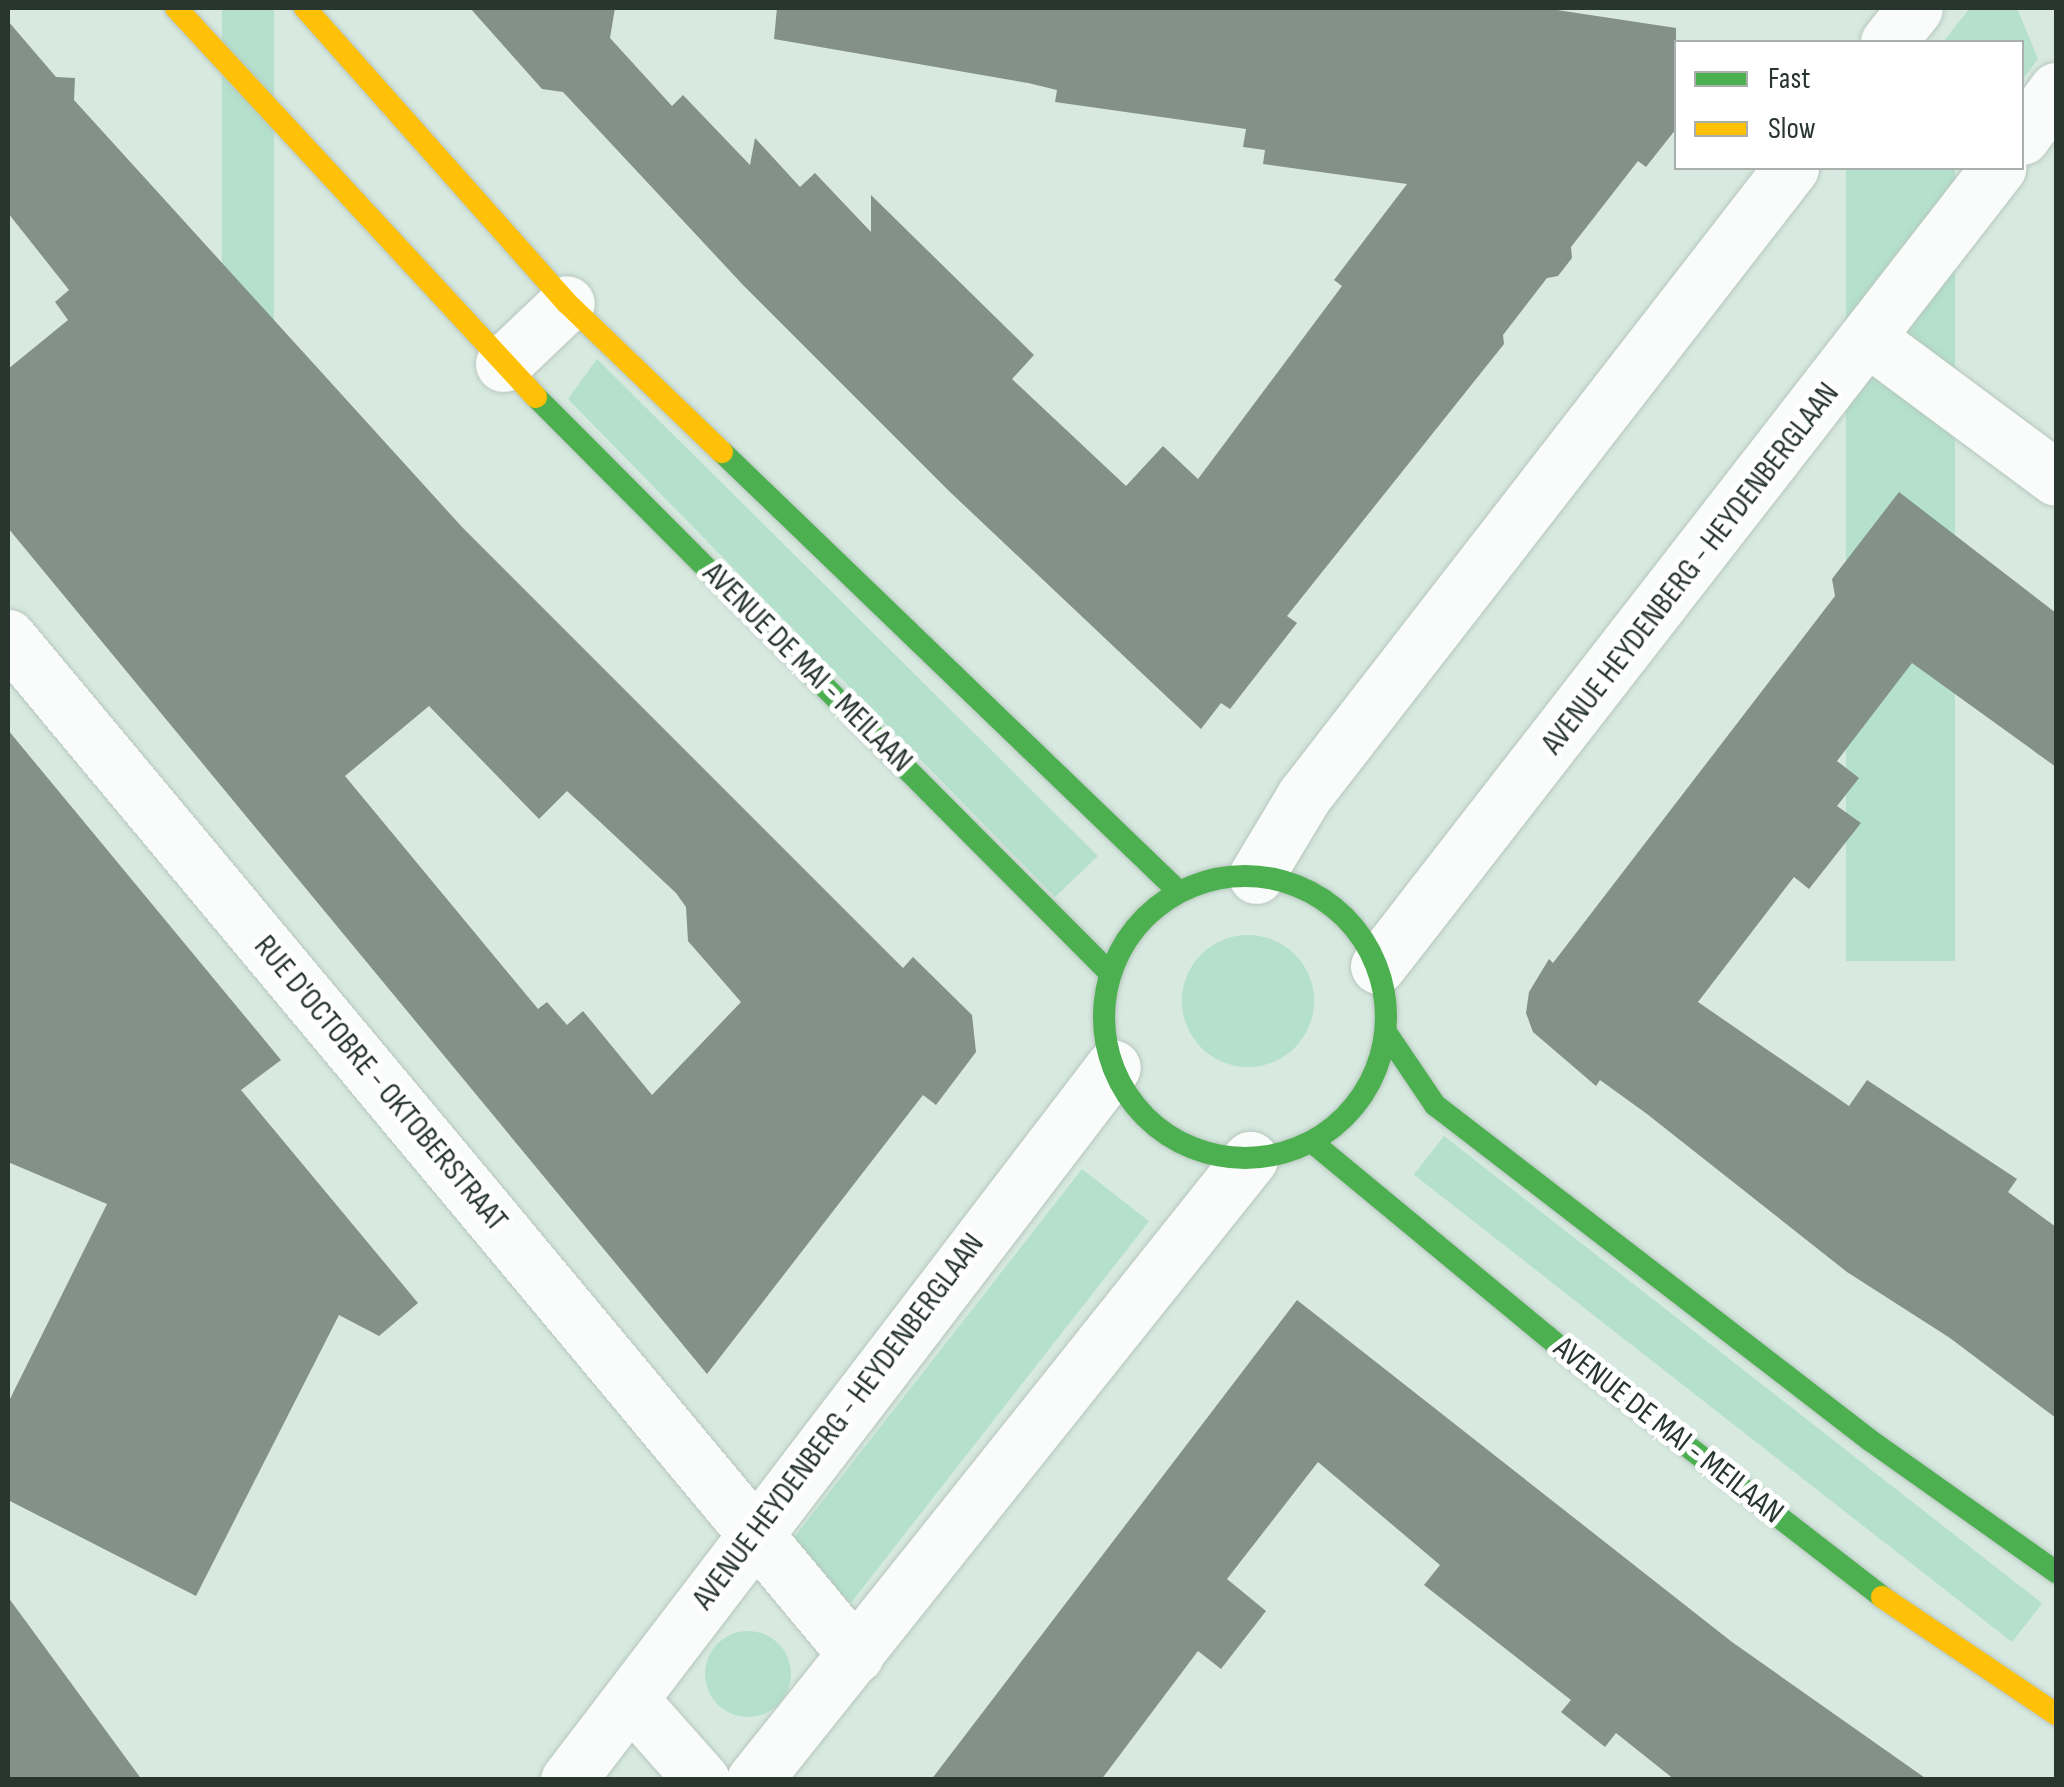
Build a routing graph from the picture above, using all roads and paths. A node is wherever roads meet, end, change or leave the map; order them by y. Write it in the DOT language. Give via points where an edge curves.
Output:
graph roads {
  1 [pos="176,8"];
  2 [pos="306,8"];
  3 [pos="1915,8"];
  4 [pos="1890,40"];
  5 [pos="2056,90"];
  6 [pos="2024,134"];
  7 [pos="1789,170"];
  8 [pos="1996,170"];
  9 [pos="566,303"];
  10 [pos="1868,339"];
  11 [pos="502,364"];
  12 [pos="2056,478"];
  13 [pos="8,636"];
  14 [pos="1256,876"];
  15 [pos="1178,891"];
  16 [pos="1378,966"];
  17 [pos="1110,973"];
  18 [pos="1386,1034"];
  19 [pos="1113,1067"];
  20 [pos="1312,1142"];
  21 [pos="1250,1159"];
  22 [pos="751,1533"];
  23 [pos="2056,1572"];
  24 [pos="856,1655"];
  25 [pos="2050,1696"];
  26 [pos="631,1700"];
  27 [pos="568,1780"];
  28 [pos="702,1780"];
  29 [pos="754,1780"];
  1 -- 11 [label="street, AVENUE DE MAI - MEILAAN"];
  2 -- 9 [label="street"];
  3 -- 4 [label="street"];
  5 -- 6 [label="street"];
  7 -- 14 [label="street" via="1304,796"];
  8 -- 10 [label="street, AVENUE HEYDENBERG - HEYDENBERGLAAN"];
  9 -- 11 [label="street"];
  9 -- 15 [label="street"];
  10 -- 12 [label="street"];
  10 -- 16 [label="street, AVENUE HEYDENBERG - HEYDENBERGLAAN"];
  11 -- 17 [label="street, AVENUE DE MAI - MEILAAN"];
  13 -- 22 [label="street, RUE D'OCTOBRE - OKTOBERSTRAAT"];
  14 -- 15 [label="street" via="1230,875"];
  14 -- 16 [label="street" via="1318,894 1362,938"];
  15 -- 17 [label="street" via="1125,940"];
  16 -- 18 [label="street"];
  17 -- 19 [label="street" via="1104,1020"];
  18 -- 20 [label="street" via="1370,1086"];
  18 -- 23 [label="street" via="1435,1105 1871,1441"];
  19 -- 21 [label="street" via="1153,1124 1214,1155"];
  19 -- 22 [label="street, AVENUE HEYDENBERG - HEYDENBERGLAAN"];
  20 -- 21 [label="street"];
  20 -- 25 [label="street, AVENUE DE MAI - MEILAAN" via="1572,1357 1898,1609"];
  21 -- 24 [label="street"];
  22 -- 24 [label="street, RUE D'OCTOBRE - OKTOBERSTRAAT"];
  22 -- 26 [label="street, AVENUE HEYDENBERG - HEYDENBERGLAAN"];
  24 -- 29 [label="street"];
  26 -- 27 [label="street, AVENUE HEYDENBERG - HEYDENBERGLAAN"];
  26 -- 28 [label="street"];
}
